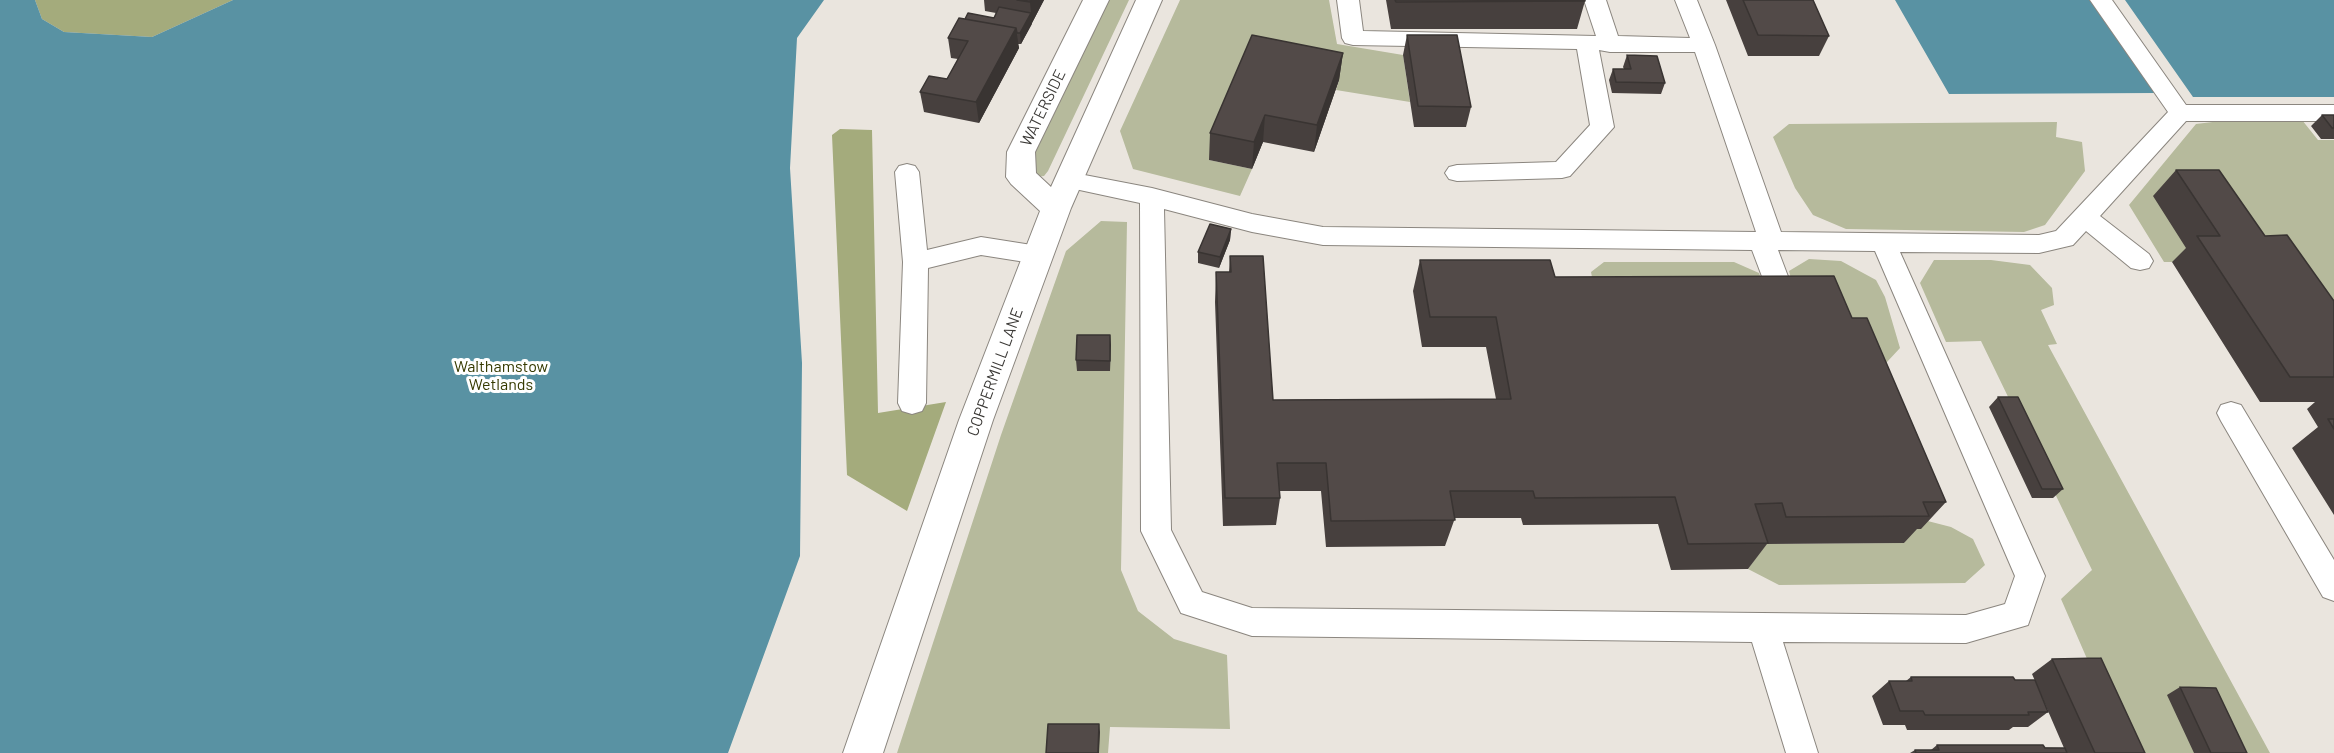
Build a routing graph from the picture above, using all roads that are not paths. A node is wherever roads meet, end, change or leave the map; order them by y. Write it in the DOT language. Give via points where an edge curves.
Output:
graph roads {
  1 [pos="1096,0"];
  2 [pos="1149,0"];
  3 [pos="1348,0"];
  4 [pos="1595,0"];
  5 [pos="1686,0"];
  6 [pos="2101,0"];
  7 [pos="1598,44"];
  8 [pos="1704,45"];
  9 [pos="2180,113"];
  10 [pos="2334,113"];
  11 [pos="907,172"];
  12 [pos="1457,173"];
  13 [pos="1062,194"];
  14 [pos="1152,197"];
  15 [pos="2084,216"];
  16 [pos="1767,242"];
  17 [pos="1884,244"];
  18 [pos="1038,255"];
  19 [pos="2140,261"];
  20 [pos="916,262"];
  21 [pos="1785,303"];
  22 [pos="912,403"];
  23 [pos="2231,413"];
  24 [pos="2334,587"];
  25 [pos="1763,628"];
  26 [pos="863,753"];
  27 [pos="1802,753"];
  1 -- 13 [label="street, WATERSIDE" via="1022,152 1021,177"];
  2 -- 13 [label="street, COPPERMILL LANE"];
  3 -- 7 [label="lane" via="1353,38"];
  4 -- 7 [label="lane"];
  5 -- 8 [label="lane"];
  6 -- 9 [label="lane"];
  7 -- 8 [label="lane"];
  7 -- 12 [label="lane" via="1602,127 1562,170"];
  8 -- 16 [label="lane"];
  9 -- 10 [label="lane"];
  9 -- 15 [label="lane"];
  11 -- 20 [label="lane"];
  13 -- 14 [label="lane"];
  13 -- 18 [label="street, COPPERMILL LANE"];
  14 -- 16 [label="lane" via="1252,223 1323,236"];
  14 -- 25 [label="lane" via="1156,531 1192,603 1252,622"];
  15 -- 17 [label="lane" via="2064,239 2039,244"];
  15 -- 19 [label="lane"];
  16 -- 17 [label="lane"];
  16 -- 21 [label="lane"];
  17 -- 25 [label="lane" via="2030,576 2017,615 1966,629"];
  18 -- 20 [label="lane" via="981,246"];
  18 -- 26 [label="street, COPPERMILL LANE" via="976,420"];
  20 -- 22 [label="lane"];
  23 -- 24 [label="lane"];
  25 -- 27 [label="lane"];
}
